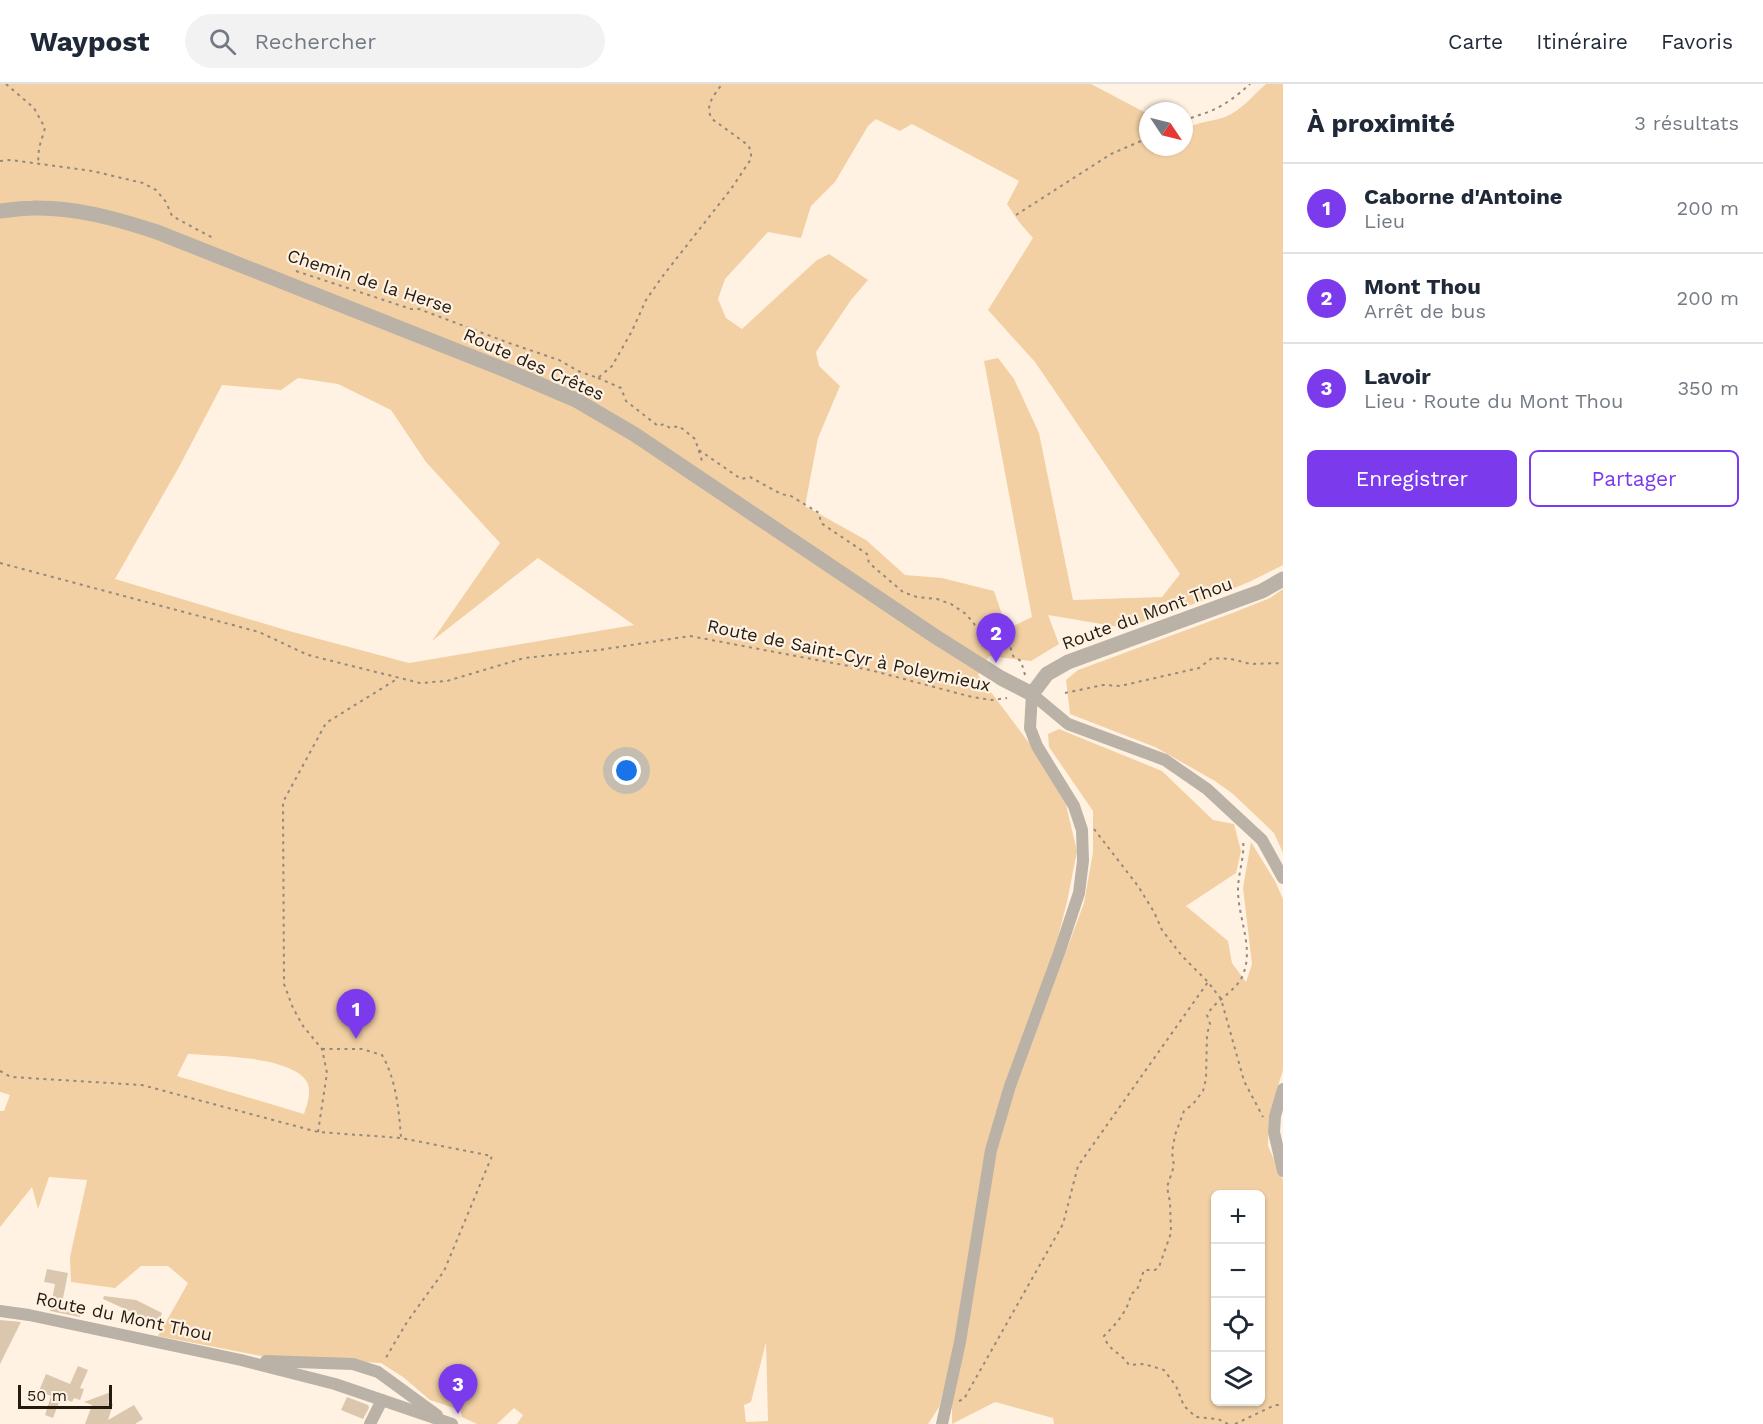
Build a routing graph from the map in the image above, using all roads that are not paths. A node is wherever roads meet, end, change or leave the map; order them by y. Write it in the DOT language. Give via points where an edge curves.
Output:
graph roads {
  1 [pos="0,211"];
  2 [pos="1283,579"];
  3 [pos="1032,694"];
  4 [pos="1283,878"];
  5 [pos="1283,1089"];
  6 [pos="1283,1171"];
  7 [pos="0,1311"];
  8 [pos="240,1360"];
  9 [pos="382,1400"];
  10 [pos="451,1423"];
  11 [pos="370,1424"];
  12 [pos="942,1424"];
  1 -- 3 [label="street, Route des Crêtes" via="77,210 118,219 576,400 634,434 936,638"];
  2 -- 3 [label="street, Route du Mont Thou" via="1262,591 1068,662 1047,674"];
  3 -- 4 [label="street" via="1068,724 1165,760 1207,789 1262,840"];
  3 -- 12 [label="street" via="1030,728 1074,806 1082,830 1083,861 1079,893 1010,1086 992,1150"];
  5 -- 6 [label="street" via="1274,1132"];
  7 -- 8 [label="street, Route du Mont Thou"];
  8 -- 9 [label="street, Route du Mont Thou"];
  8 -- 10 [label="street, Route du Mont Thou" via="353,1364 378,1372"];
  9 -- 10 [label="street, Route du Mont Thou"];
  9 -- 11 [label="street"];
}
